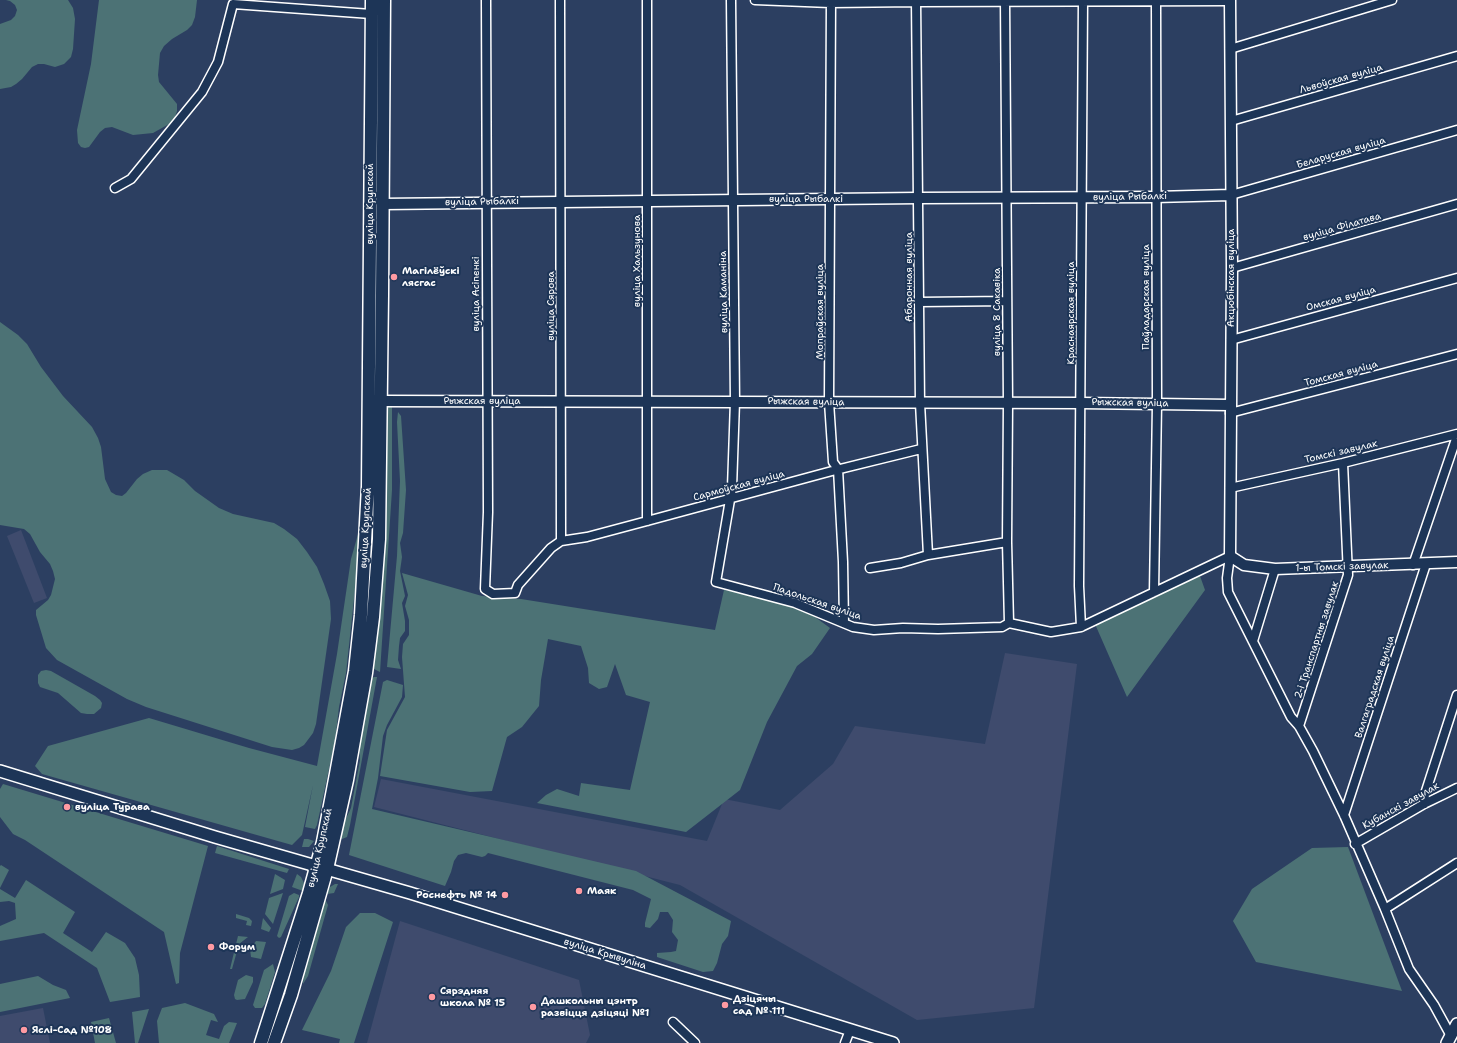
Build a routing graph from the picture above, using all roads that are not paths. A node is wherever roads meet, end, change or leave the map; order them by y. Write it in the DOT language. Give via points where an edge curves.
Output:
graph roads {
  1 [pos="372,0"];
  2 [pos="384,0"];
  3 [pos="486,0"];
  4 [pos="560,0"];
  5 [pos="647,0"];
  6 [pos="731,0"];
  7 [pos="755,0"];
  8 [pos="1230,0"];
  9 [pos="1392,0"];
  10 [pos="916,1"];
  11 [pos="1006,1"];
  12 [pos="1083,1"];
  13 [pos="830,2"];
  14 [pos="1156,2"];
  15 [pos="371,14"];
  16 [pos="1230,48"];
  17 [pos="1457,56"];
  18 [pos="1231,121"];
  19 [pos="1457,130"];
  20 [pos="114,188"];
  21 [pos="1231,195"];
  22 [pos="1155,197"];
  23 [pos="919,198"];
  24 [pos="1007,198"];
  25 [pos="1082,198"];
  26 [pos="734,199"];
  27 [pos="830,199"];
  28 [pos="647,200"];
  29 [pos="561,201"];
  30 [pos="486,202"];
  31 [pos="382,204"];
  32 [pos="1457,204"];
  33 [pos="1232,268"];
  34 [pos="1457,278"];
  35 [pos="1007,300"];
  36 [pos="919,302"];
  37 [pos="1231,340"];
  38 [pos="1457,354"];
  39 [pos="381,401"];
  40 [pos="487,401"];
  41 [pos="735,401"];
  42 [pos="562,402"];
  43 [pos="647,402"];
  44 [pos="829,402"];
  45 [pos="920,403"];
  46 [pos="1008,403"];
  47 [pos="1080,403"];
  48 [pos="1157,404"];
  49 [pos="1230,409"];
  50 [pos="1457,435"];
  51 [pos="921,449"];
  52 [pos="1343,463"];
  53 [pos="838,469"];
  54 [pos="1230,488"];
  55 [pos="729,500"];
  56 [pos="647,521"];
  57 [pos="562,541"];
  58 [pos="1006,542"];
  59 [pos="928,555"];
  60 [pos="1230,556"];
  61 [pos="1457,562"];
  62 [pos="1426,564"];
  63 [pos="1413,565"];
  64 [pos="1348,567"];
  65 [pos="870,568"];
  66 [pos="1276,569"];
  67 [pos="716,582"];
  68 [pos="1154,592"];
  69 [pos="844,623"];
  70 [pos="1009,623"];
  71 [pos="1081,627"];
  72 [pos="1253,641"];
  73 [pos="1457,695"];
  74 [pos="1299,726"];
  75 [pos="0,771"];
  76 [pos="1457,788"];
  77 [pos="1424,804"];
  78 [pos="1344,815"];
  79 [pos="1355,844"];
  80 [pos="1457,863"];
  81 [pos="322,867"];
  82 [pos="1385,909"];
  83 [pos="672,1022"];
  84 [pos="1457,1024"];
  85 [pos="850,1030"];
  86 [pos="1449,1040"];
  87 [pos="261,1043"];
  88 [pos="274,1043"];
  89 [pos="696,1043"];
  90 [pos="845,1043"];
  91 [pos="893,1043"];
  1 -- 15 [label="main road, вуліца Крупскай"];
  2 -- 31 [label="main road, вуліца Крупскай"];
  3 -- 30 [label="street, вуліца Асіпенкі"];
  4 -- 29 [label="street, вуліца Сярова"];
  5 -- 28 [label="street, вуліца Хальзунова"];
  6 -- 26 [label="street, вуліца Каманіна"];
  7 -- 13 [label="street"];
  8 -- 14 [label="street"];
  8 -- 16 [label="street, Акцюбінская вуліца"];
  9 -- 16 [label="street"];
  10 -- 11 [label="street"];
  10 -- 13 [label="street"];
  10 -- 23 [label="street, Абаронная вуліца"];
  11 -- 12 [label="street"];
  11 -- 24 [label="street, вуліца 8 Сакавіка"];
  12 -- 14 [label="street"];
  12 -- 25 [label="street, Краснаярская вуліца"];
  13 -- 27 [label="street, Мопраўская вуліца"];
  14 -- 22 [label="street, Паўладарская вуліца"];
  15 -- 20 [label="street" via="233,4 218,62 202,92 131,179"];
  15 -- 81 [label="main road, вуліца Крупскай" via="366,539 355,671"];
  16 -- 18 [label="street, Акцюбінская вуліца"];
  17 -- 18 [label="street, Львоўская вуліца"];
  18 -- 21 [label="street, Акцюбінская вуліца"];
  19 -- 21 [label="street, Беларуская вуліца"];
  21 -- 22 [label="street, вуліца Рыбалкі"];
  21 -- 33 [label="street, Акцюбінская вуліца"];
  22 -- 25 [label="street, вуліца Рыбалкі"];
  22 -- 48 [label="street, Паўладарская вуліца"];
  23 -- 24 [label="street, вуліца Рыбалкі"];
  23 -- 27 [label="street, вуліца Рыбалкі"];
  23 -- 36 [label="street, Абаронная вуліца"];
  24 -- 25 [label="street, вуліца Рыбалкі"];
  24 -- 35 [label="street, вуліца 8 Сакавіка"];
  25 -- 47 [label="street, Краснаярская вуліца"];
  26 -- 27 [label="street, вуліца Рыбалкі"];
  26 -- 28 [label="street, вуліца Рыбалкі"];
  26 -- 41 [label="street, вуліца Каманіна"];
  27 -- 44 [label="street, Мопраўская вуліца"];
  28 -- 29 [label="street, вуліца Рыбалкі"];
  28 -- 43 [label="street, вуліца Хальзунова"];
  29 -- 30 [label="street, вуліца Рыбалкі"];
  29 -- 42 [label="street, вуліца Сярова"];
  30 -- 31 [label="street, вуліца Рыбалкі"];
  30 -- 40 [label="street, вуліца Асіпенкі"];
  31 -- 39 [label="main road, вуліца Крупскай"];
  32 -- 33 [label="street, вуліца Філатава"];
  33 -- 37 [label="street, Акцюбінская вуліца"];
  34 -- 37 [label="street, Омская вуліца"];
  35 -- 36 [label="street"];
  35 -- 46 [label="street, вуліца 8 Сакавіка"];
  36 -- 45 [label="street, Абаронная вуліца"];
  37 -- 49 [label="street, Акцюбінская вуліца"];
  38 -- 49 [label="street, Томская вуліца"];
  39 -- 40 [label="street, Рыжская вуліца"];
  39 -- 81 [label="main road, вуліца Крупскай" via="379,539 366,673 347,780"];
  40 -- 42 [label="street, Рыжская вуліца"];
  40 -- 57 [label="street, вуліца Асіпенкі" via="488,512 485,589 493,594 514,593 551,548"];
  41 -- 43 [label="street, Рыжская вуліца"];
  41 -- 44 [label="street, Рыжская вуліца"];
  41 -- 55 [label="street, вуліца Каманіна" via="732,488"];
  42 -- 43 [label="street, Рыжская вуліца"];
  42 -- 57 [label="street, вуліца Сярова"];
  43 -- 56 [label="street, вуліца Хальзунова"];
  44 -- 45 [label="street, Рыжская вуліца"];
  44 -- 53 [label="street, Мопраўская вуліца" via="833,462"];
  45 -- 46 [label="street, Рыжская вуліца"];
  45 -- 51 [label="street, Абаронная вуліца"];
  46 -- 47 [label="street, Рыжская вуліца"];
  46 -- 58 [label="street, вуліца 8 Сакавіка"];
  47 -- 48 [label="street, Рыжская вуліца"];
  47 -- 71 [label="street, Краснаярская вуліца"];
  48 -- 49 [label="street, Рыжская вуліца"];
  48 -- 68 [label="street, Паўладарская вуліца"];
  49 -- 54 [label="street, Акцюбінская вуліца"];
  50 -- 52 [label="street, Томскі завулак"];
  50 -- 63 [label="street"];
  51 -- 53 [label="street, Сармоўская вуліца"];
  51 -- 59 [label="street, Абаронная вуліца"];
  52 -- 54 [label="street, Томскі завулак"];
  52 -- 64 [label="street, 2-і Транспартны завулак"];
  53 -- 55 [label="street, Сармоўская вуліца"];
  53 -- 69 [label="street, Мопраўская вуліца"];
  54 -- 60 [label="street, Акцюбінская вуліца"];
  55 -- 56 [label="street, Сармоўская вуліца"];
  55 -- 67 [label="street, вуліца Каманіна"];
  56 -- 57 [label="street, Сармоўская вуліца"];
  58 -- 59 [label="street"];
  58 -- 70 [label="street, вуліца 8 Сакавіка"];
  59 -- 65 [label="street"];
  60 -- 66 [label="street, 1-ы Томскі завулак" via="1244,565"];
  60 -- 68 [label="street"];
  60 -- 72 [label="street" via="1228,592"];
  61 -- 62 [label="street, 1-ы Томскі завулак"];
  62 -- 63 [label="street, 1-ы Томскі завулак"];
  62 -- 78 [label="street, Валгаградская вуліца"];
  63 -- 64 [label="street, 1-ы Томскі завулак"];
  64 -- 66 [label="street, 1-ы Томскі завулак"];
  64 -- 74 [label="street, 2-і Транспартны завулак" via="1348,574"];
  66 -- 72 [label="street"];
  67 -- 69 [label="street, Падольская вуліца" via="795,603"];
  68 -- 71 [label="street"];
  69 -- 70 [label="street, Падольская вуліца" via="874,630 1002,627"];
  70 -- 71 [label="street" via="1051,632"];
  72 -- 74 [label="street" via="1291,717"];
  73 -- 77 [label="street"];
  74 -- 78 [label="street"];
  75 -- 81 [label="main road"];
  76 -- 77 [label="street, Кубанскі завулак"];
  77 -- 79 [label="street, Кубанскі завулак"];
  78 -- 79 [label="street"];
  79 -- 82 [label="street"];
  80 -- 82 [label="street"];
  81 -- 85 [label="main road, вуліца Крывуліна"];
  81 -- 87 [label="main road, вуліца Крупскай"];
  81 -- 88 [label="main road, вуліца Крупскай" via="291,995"];
  82 -- 86 [label="street" via="1409,969 1434,1005"];
  83 -- 89 [label="street"];
  84 -- 86 [label="main road"];
  85 -- 90 [label="street"];
  85 -- 91 [label="main road, вуліца Крывуліна"];
}
